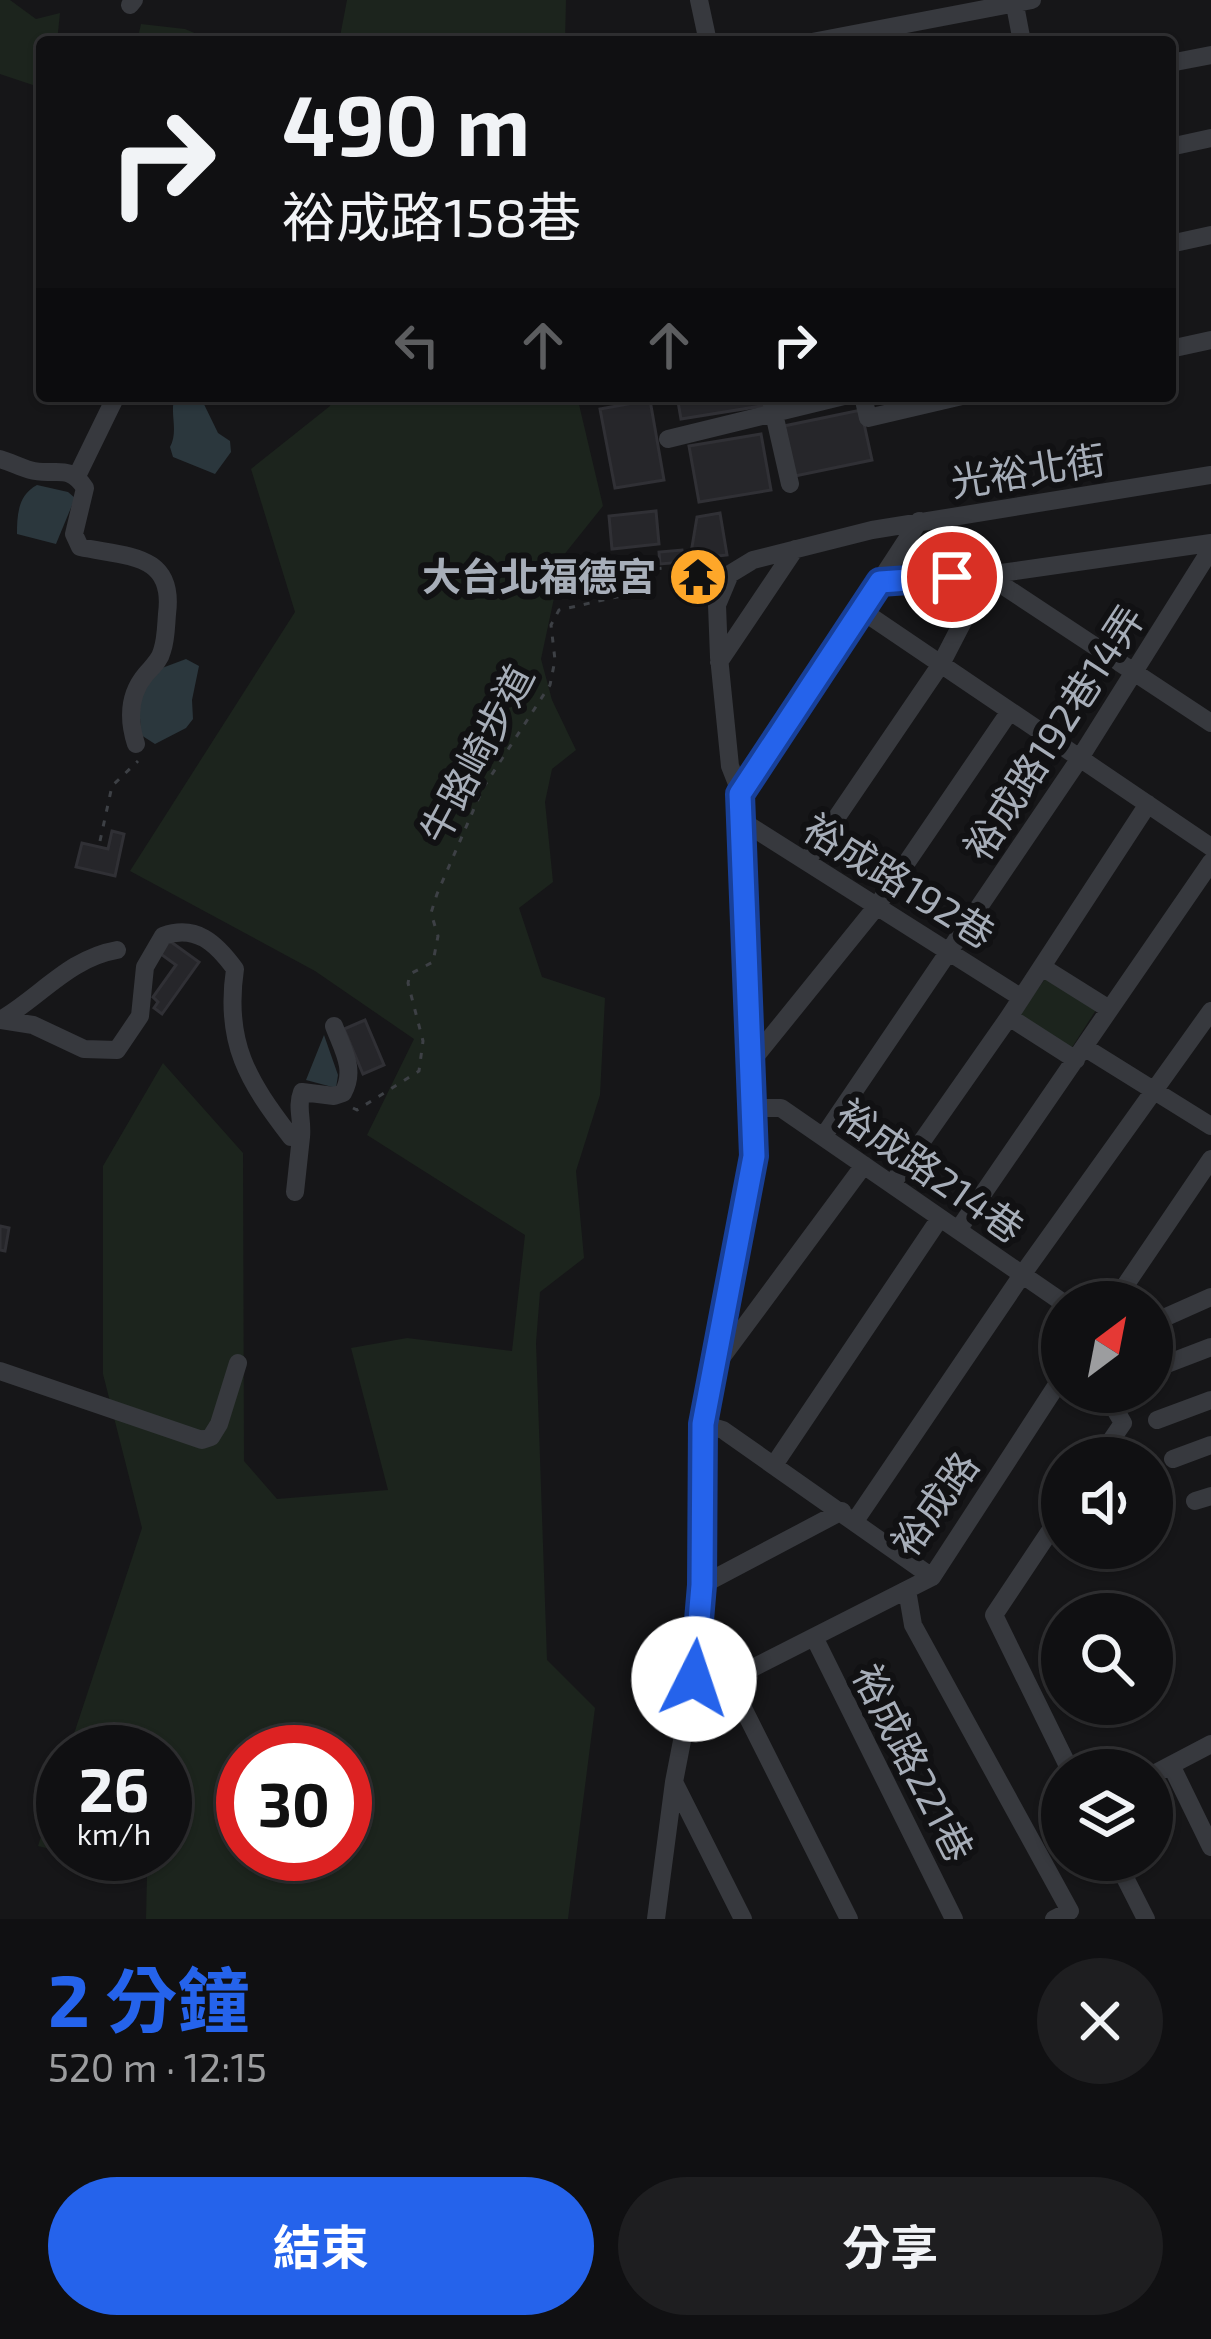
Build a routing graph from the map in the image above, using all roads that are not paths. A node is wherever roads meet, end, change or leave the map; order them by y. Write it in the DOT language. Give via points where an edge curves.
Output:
graph roads {
  1 [pos="699,0"];
  2 [pos="1020,1"];
  3 [pos="707,36"];
  4 [pos="842,36"];
  5 [pos="1022,36"];
  6 [pos="1211,55"];
  7 [pos="1176,62"];
  8 [pos="1211,138"];
  9 [pos="1176,146"];
  10 [pos="1211,235"];
  11 [pos="1176,243"];
  12 [pos="1211,340"];
  13 [pos="1176,348"];
  14 [pos="113,402"];
  15 [pos="864,402"];
  16 [pos="936,402"];
  17 [pos="772,405"];
  18 [pos="668,439"];
  19 [pos="0,459"];
  20 [pos="1211,475"];
  21 [pos="77,476"];
  22 [pos="790,484"];
  23 [pos="919,521"];
  24 [pos="1211,546"];
  25 [pos="795,549"];
  26 [pos="987,575"];
  27 [pos="1191,581"];
  28 [pos="880,582"];
  29 [pos="1211,593"];
  30 [pos="861,610"];
  31 [pos="719,662"];
  32 [pos="941,664"];
  33 [pos="1135,672"];
  34 [pos="1010,711"];
  35 [pos="1208,715"];
  36 [pos="136,744"];
  37 [pos="1080,758"];
  38 [pos="740,794"];
  39 [pos="1148,804"];
  40 [pos="742,820"];
  41 [pos="1211,847"];
  42 [pos="807,861"];
  43 [pos="1211,862"];
  44 [pos="877,906"];
  45 [pos="117,950"];
  46 [pos="950,952"];
  47 [pos="1042,967"];
  48 [pos="1020,997"];
  49 [pos="1109,1010"];
  50 [pos="1211,1011"];
  51 [pos="1009,1017"];
  52 [pos="1,1020"];
  53 [pos="334,1026"];
  54 [pos="1080,1053"];
  55 [pos="750,1064"];
  56 [pos="1156,1090"];
  57 [pos="755,1108"];
  58 [pos="1211,1126"];
  59 [pos="302,1137"];
  60 [pos="823,1137"];
  61 [pos="1211,1159"];
  62 [pos="864,1165"];
  63 [pos="892,1184"];
  64 [pos="296,1192"];
  65 [pos="940,1218"];
  66 [pos="958,1230"];
  67 [pos="1022,1275"];
  68 [pos="1128,1281"];
  69 [pos="1041,1288"];
  70 [pos="1211,1297"];
  71 [pos="1173,1314"];
  72 [pos="1211,1347"];
  73 [pos="1173,1362"];
  74 [pos="238,1363"];
  75 [pos="0,1371"];
  76 [pos="710,1373"];
  77 [pos="1211,1400"];
  78 [pos="1041,1409"];
  79 [pos="1157,1420"];
  80 [pos="703,1424"];
  81 [pos="1211,1445"];
  82 [pos="1173,1459"];
  83 [pos="774,1465"];
  84 [pos="849,1516"];
  85 [pos="1041,1545"];
  86 [pos="932,1577"];
  87 [pos="702,1585"];
  88 [pos="907,1590"];
  89 [pos="814,1637"];
  90 [pos="694,1679"];
  91 [pos="729,1680"];
  92 [pos="1211,1744"];
  93 [pos="1060,1749"];
  94 [pos="1173,1764"];
  95 [pos="1173,1769"];
  96 [pos="674,1781"];
  97 [pos="1211,1847"];
  98 [pos="1126,1881"];
  99 [pos="1062,1915"];
  100 [pos="656,1919"];
  101 [pos="742,1919"];
  102 [pos="849,1919"];
  103 [pos="954,1919"];
  104 [pos="1145,1919"];
  1 -- 3 [label="street"];
  2 -- 4 [label="street"];
  2 -- 5 [label="street"];
  6 -- 7 [label="street"];
  8 -- 9 [label="street"];
  10 -- 11 [label="street"];
  12 -- 13 [label="street"];
  14 -- 21 [label="street"];
  15 -- 16 [label="street" via="868,418"];
  17 -- 18 [label="street"];
  17 -- 22 [label="street"];
  19 -- 21 [label="street"];
  20 -- 23 [label="street, 光裕北街"];
  21 -- 36 [label="street" via="85,488 74,534 80,547 139,560 167,578 162,652 130,707"];
  23 -- 25 [label="street"];
  23 -- 28 [label="street, 光裕北街"];
  24 -- 26 [label="street"];
  24 -- 27 [label="street, 裕成路192巷14弄"];
  25 -- 31 [label="street"];
  25 -- 31 [label="street" via="730,574 717,605"];
  26 -- 28 [label="street"];
  26 -- 32 [label="street"];
  26 -- 33 [label="street"];
  27 -- 29 [label="street"];
  27 -- 33 [label="street, 裕成路192巷14弄"];
  28 -- 30 [label="street, 光裕北街"];
  30 -- 32 [label="street"];
  30 -- 38 [label="street, 光裕北街"];
  31 -- 38 [label="street"];
  32 -- 34 [label="street"];
  32 -- 42 [label="street"];
  33 -- 35 [label="street"];
  33 -- 37 [label="street, 裕成路192巷14弄"];
  34 -- 37 [label="street"];
  34 -- 44 [label="street"];
  37 -- 39 [label="street"];
  37 -- 46 [label="street, 裕成路192巷14弄"];
  38 -- 40 [label="street"];
  39 -- 41 [label="street"];
  39 -- 47 [label="street"];
  40 -- 42 [label="street, 裕成路192巷"];
  40 -- 55 [label="street"];
  42 -- 44 [label="street, 裕成路192巷"];
  43 -- 49 [label="street"];
  44 -- 46 [label="street, 裕成路192巷"];
  44 -- 55 [label="street"];
  45 -- 52 [label="street" via="80,962"];
  46 -- 48 [label="street, 裕成路192巷"];
  46 -- 60 [label="street, 裕成路192巷14弄"];
  47 -- 48 [label="street"];
  47 -- 49 [label="street"];
  48 -- 51 [label="street"];
  49 -- 54 [label="street"];
  50 -- 56 [label="street"];
  51 -- 54 [label="street"];
  51 -- 63 [label="street"];
  52 -- 59 [label="street" via="84,1048 117,1050 140,1016 145,967 163,936 181,929 205,937 235,969 230,1005 247,1074 291,1137"];
  53 -- 59 [label="street" via="348,1083 339,1094 302,1092"];
  54 -- 56 [label="street"];
  54 -- 66 [label="street"];
  55 -- 57 [label="street"];
  56 -- 58 [label="street"];
  56 -- 67 [label="street"];
  57 -- 60 [label="street, 裕成路214巷" via="781,1108"];
  57 -- 76 [label="street" via="754,1156"];
  59 -- 64 [label="street"];
  60 -- 62 [label="street, 裕成路214巷"];
  61 -- 68 [label="street"];
  62 -- 63 [label="street, 裕成路214巷"];
  62 -- 76 [label="street"];
  63 -- 65 [label="street, 裕成路214巷"];
  65 -- 66 [label="street, 裕成路214巷"];
  65 -- 83 [label="street"];
  66 -- 67 [label="street, 裕成路214巷"];
  67 -- 69 [label="street, 裕成路214巷"];
  67 -- 84 [label="street"];
  70 -- 71 [label="street"];
  72 -- 73 [label="street"];
  74 -- 75 [label="street" via="219,1424 202,1440"];
  76 -- 80 [label="street"];
  77 -- 79 [label="street"];
  78 -- 86 [label="street, 裕成路"];
  80 -- 83 [label="street"];
  80 -- 87 [label="street"];
  81 -- 82 [label="street"];
  83 -- 84 [label="street"];
  84 -- 86 [label="street"];
  84 -- 87 [label="street"];
  85 -- 93 [label="street" via="994,1615"];
  86 -- 88 [label="street, 裕成路"];
  87 -- 90 [label="street"];
  88 -- 89 [label="street, 裕成路"];
  88 -- 99 [label="street" via="913,1624"];
  89 -- 91 [label="street, 裕成路"];
  89 -- 103 [label="street, 裕成路221巷"];
  90 -- 91 [label="street, 裕成路"];
  90 -- 96 [label="street"];
  91 -- 102 [label="street"];
  92 -- 94 [label="street"];
  95 -- 97 [label="street"];
  96 -- 100 [label="street"];
  96 -- 101 [label="street"];
  98 -- 104 [label="street"];
}
